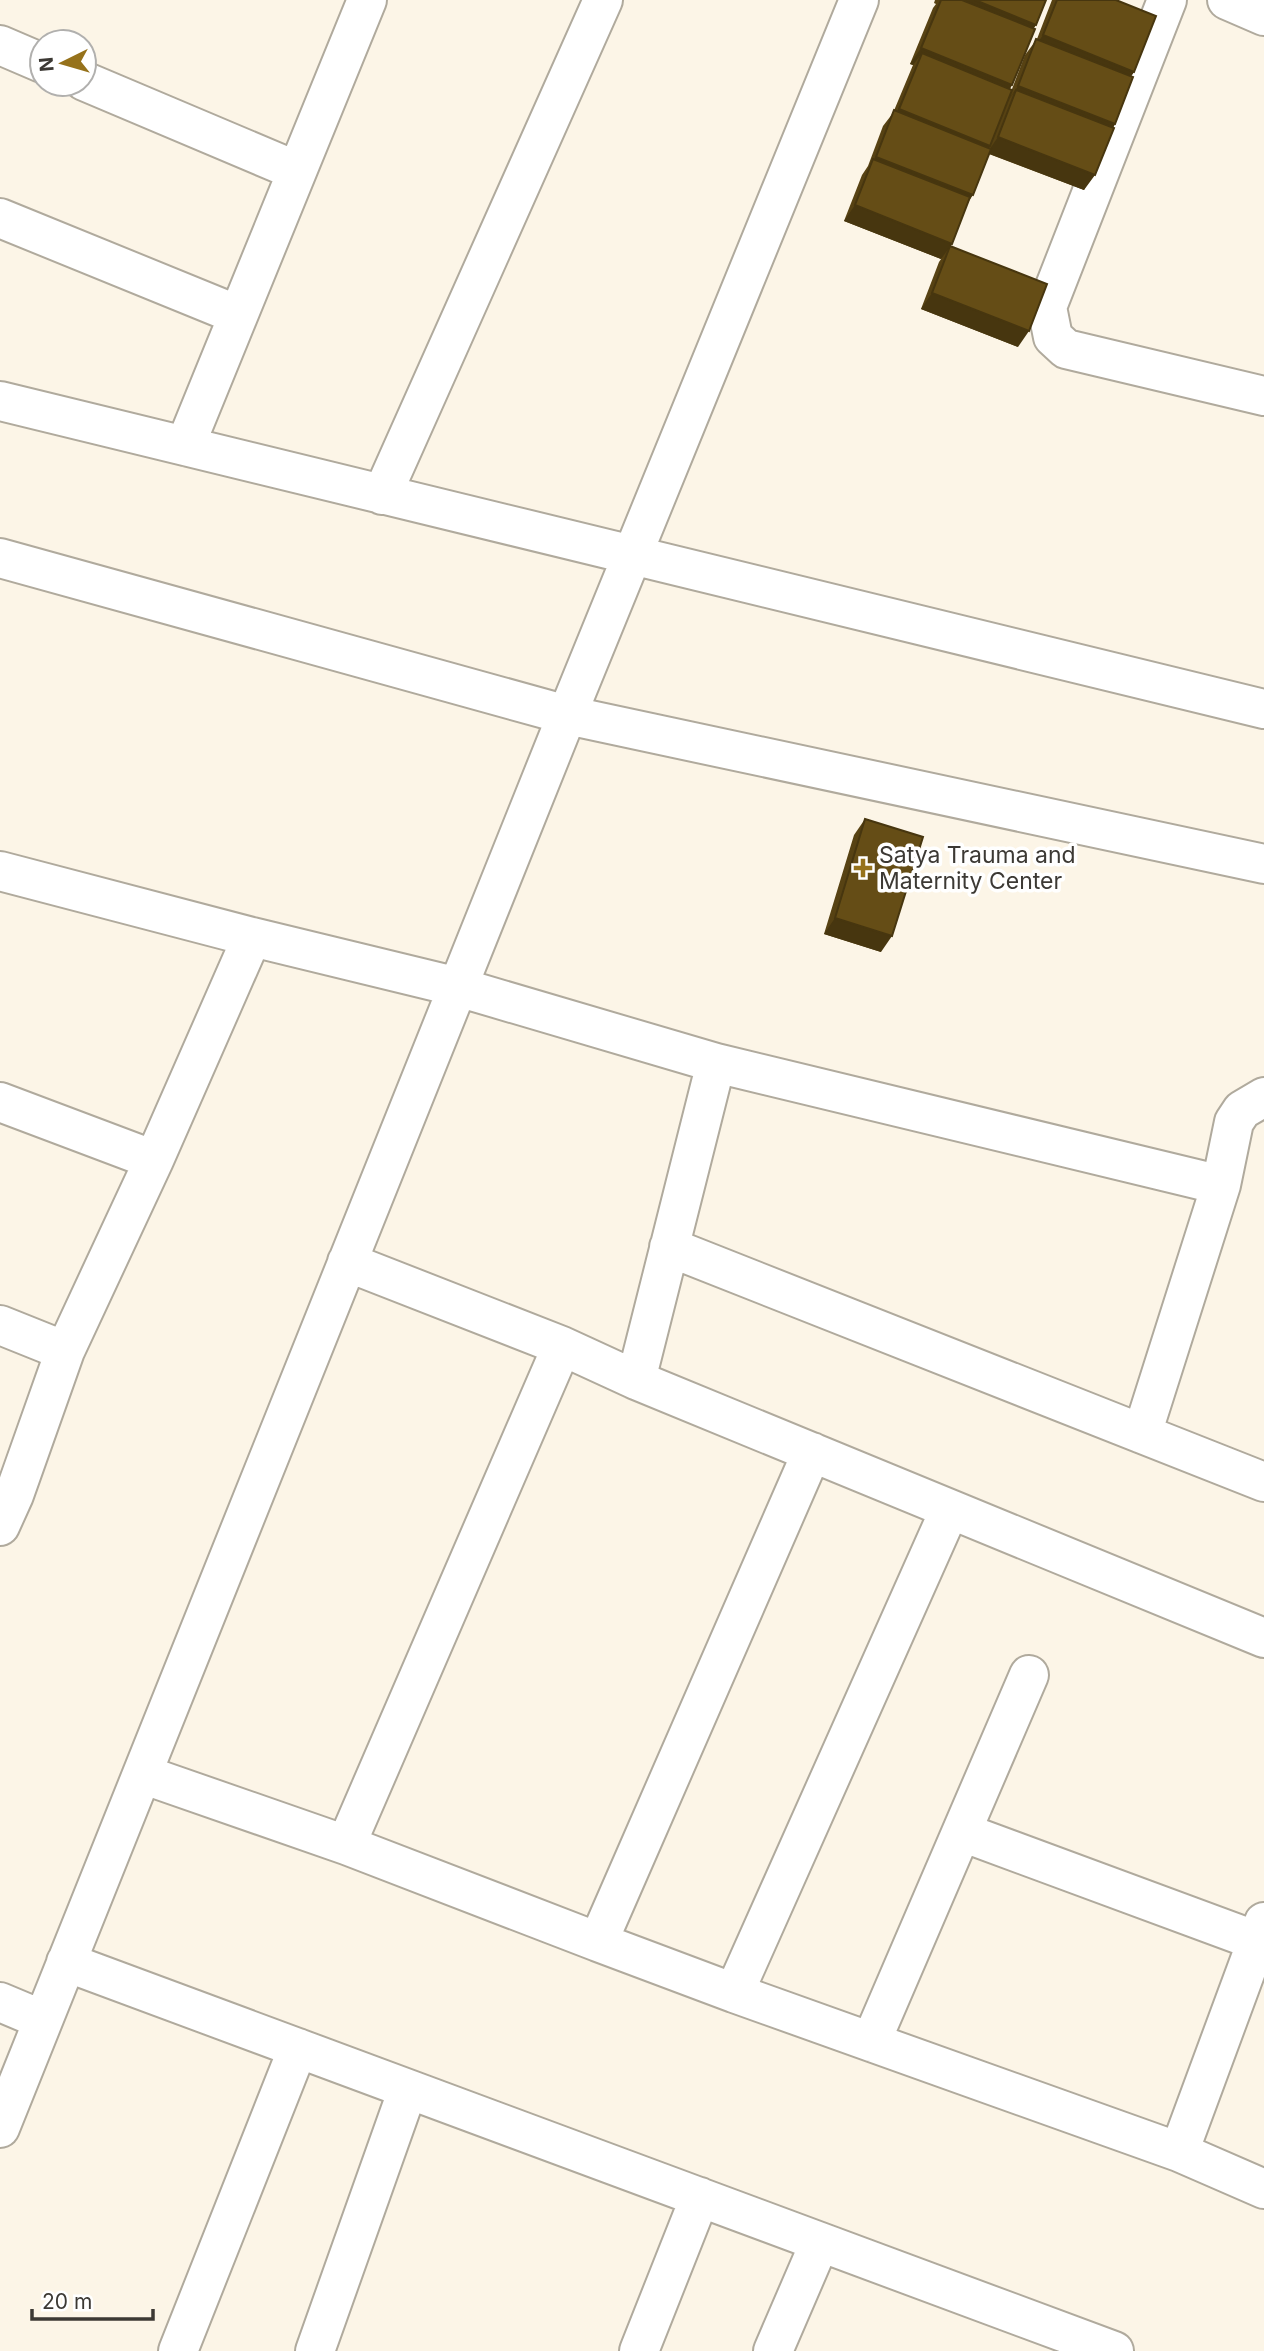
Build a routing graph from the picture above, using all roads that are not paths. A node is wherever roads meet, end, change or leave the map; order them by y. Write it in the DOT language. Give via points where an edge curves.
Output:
graph roads {
  1 [pos="367,0"];
  2 [pos="603,0"];
  3 [pos="859,0"];
  4 [pos="1167,0"];
  5 [pos="1227,0"];
  6 [pos="1264,16"];
  7 [pos="0,45"];
  8 [pos="28,57"];
  9 [pos="98,86"];
  10 [pos="297,171"];
  11 [pos="0,218"];
  12 [pos="238,316"];
  13 [pos="1264,396"];
  14 [pos="0,401"];
  15 [pos="184,446"];
  16 [pos="382,495"];
  17 [pos="631,555"];
  18 [pos="0,558"];
  19 [pos="1264,709"];
  20 [pos="567,715"];
  21 [pos="1264,864"];
  22 [pos="0,871"];
  23 [pos="252,937"];
  24 [pos="458,987"];
  25 [pos="716,1063"];
  26 [pos="1264,1097"];
  27 [pos="0,1102"];
  28 [pos="154,1160"];
  29 [pos="1220,1185"];
  30 [pos="669,1247"];
  31 [pos="347,1262"];
  32 [pos="0,1325"];
  33 [pos="562,1346"];
  34 [pos="65,1351"];
  35 [pos="636,1380"];
  36 [pos="1142,1434"];
  37 [pos="813,1452"];
  38 [pos="1264,1482"];
  39 [pos="5,1504"];
  40 [pos="950,1509"];
  41 [pos="1264,1638"];
  42 [pos="1029,1675"];
  43 [pos="142,1774"];
  44 [pos="962,1832"];
  45 [pos="346,1845"];
  46 [pos="1261,1931"];
  47 [pos="598,1942"];
  48 [pos="66,1962"];
  49 [pos="734,1993"];
  50 [pos="0,2002"];
  51 [pos="43,2020"];
  52 [pos="872,2042"];
  53 [pos="298,2048"];
  54 [pos="408,2089"];
  55 [pos="0,2128"];
  56 [pos="1179,2152"];
  57 [pos="1264,2189"];
  58 [pos="700,2197"];
  59 [pos="820,2242"];
  60 [pos="178,2351"];
  61 [pos="315,2351"];
  62 [pos="639,2351"];
  63 [pos="774,2351"];
  64 [pos="1114,2351"];
  1 -- 10 [label="street"];
  2 -- 16 [label="street"];
  3 -- 17 [label="street"];
  4 -- 13 [label="street" via="1040,334 1066,349"];
  5 -- 6 [label="street"];
  7 -- 8 [label="street"];
  9 -- 10 [label="street"];
  10 -- 12 [label="street"];
  11 -- 12 [label="street"];
  12 -- 15 [label="street"];
  14 -- 15 [label="street"];
  15 -- 16 [label="street"];
  16 -- 17 [label="street"];
  17 -- 19 [label="street"];
  17 -- 20 [label="street"];
  18 -- 20 [label="street"];
  20 -- 21 [label="street"];
  20 -- 24 [label="street"];
  22 -- 23 [label="street"];
  23 -- 24 [label="street"];
  23 -- 28 [label="street"];
  24 -- 25 [label="street"];
  24 -- 31 [label="street"];
  25 -- 29 [label="street"];
  25 -- 30 [label="street"];
  26 -- 29 [label="street" via="1242,1110 1234,1122"];
  27 -- 28 [label="street"];
  28 -- 34 [label="street"];
  29 -- 36 [label="street"];
  30 -- 35 [label="street"];
  30 -- 36 [label="street"];
  31 -- 33 [label="street"];
  31 -- 43 [label="street"];
  32 -- 34 [label="street"];
  33 -- 35 [label="street"];
  33 -- 45 [label="street"];
  34 -- 39 [label="street"];
  35 -- 37 [label="street"];
  36 -- 38 [label="street"];
  37 -- 40 [label="street"];
  37 -- 47 [label="street"];
  40 -- 41 [label="street"];
  40 -- 49 [label="street"];
  42 -- 44 [label="street"];
  43 -- 45 [label="street"];
  43 -- 48 [label="street"];
  44 -- 46 [label="street"];
  44 -- 52 [label="street"];
  45 -- 47 [label="street"];
  46 -- 56 [label="street"];
  47 -- 49 [label="street"];
  48 -- 51 [label="street"];
  48 -- 53 [label="street"];
  49 -- 52 [label="street"];
  50 -- 51 [label="street"];
  51 -- 55 [label="street"];
  52 -- 56 [label="street"];
  53 -- 54 [label="street"];
  53 -- 60 [label="street"];
  54 -- 58 [label="street"];
  54 -- 61 [label="street"];
  56 -- 57 [label="street"];
  58 -- 59 [label="street"];
  58 -- 62 [label="street"];
  59 -- 63 [label="street"];
  59 -- 64 [label="street"];
}
